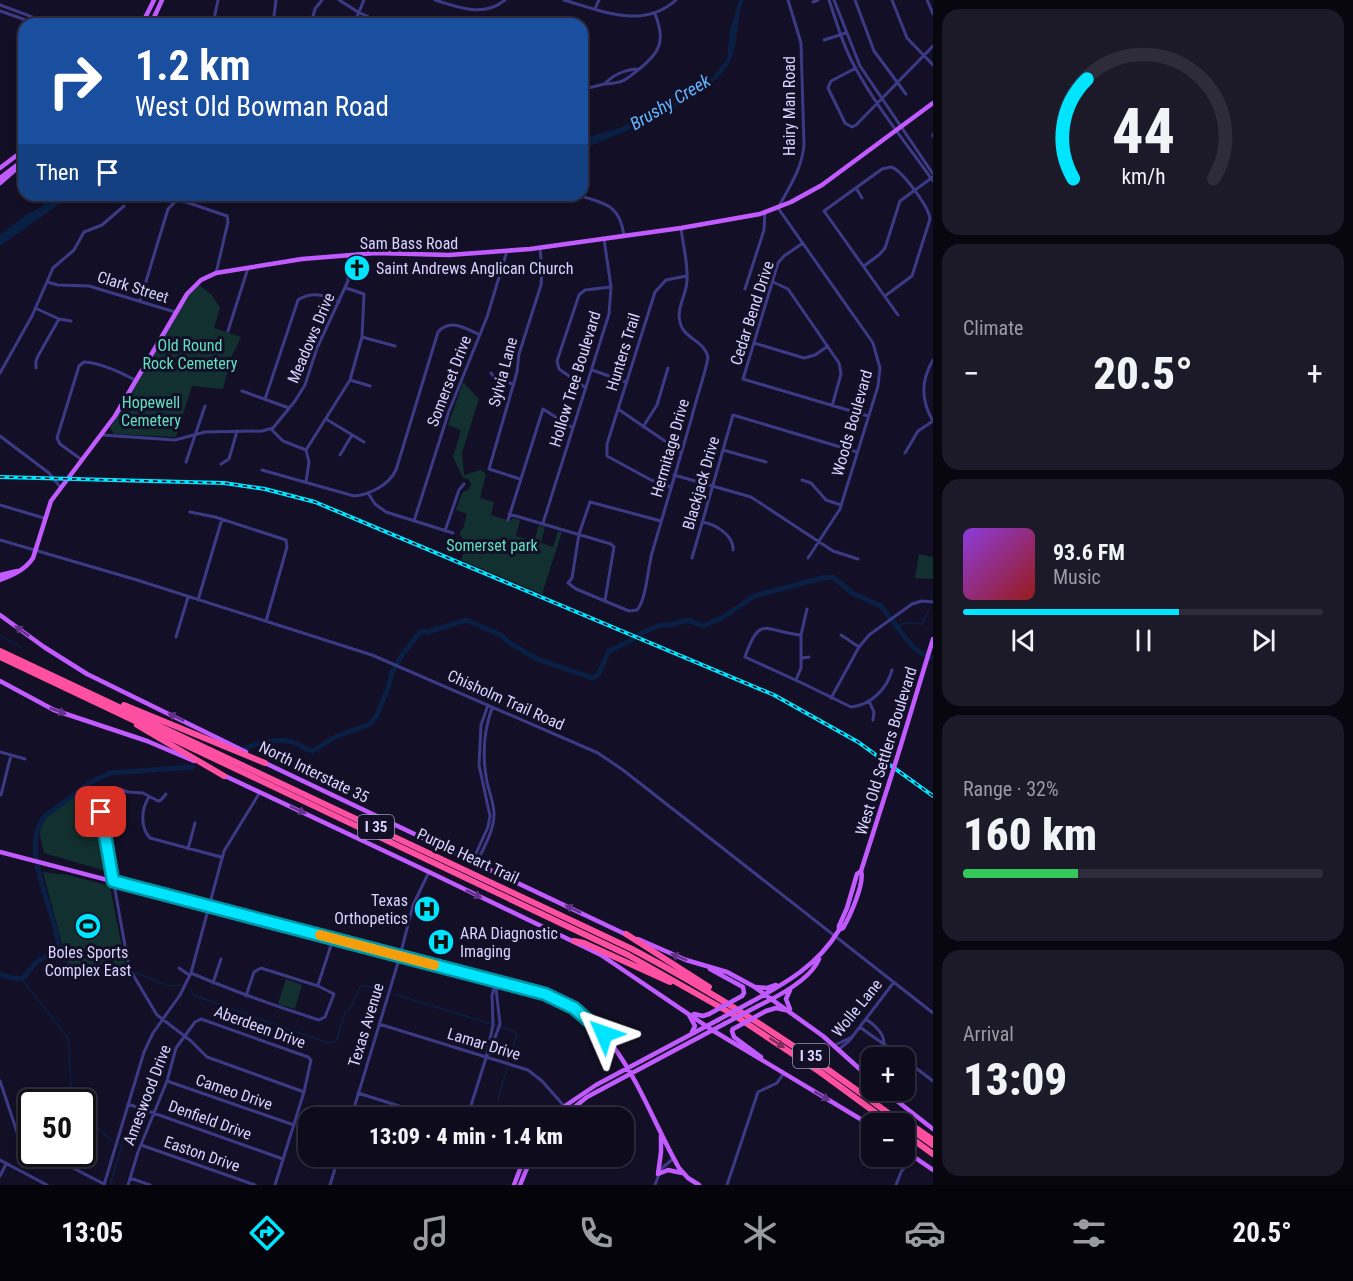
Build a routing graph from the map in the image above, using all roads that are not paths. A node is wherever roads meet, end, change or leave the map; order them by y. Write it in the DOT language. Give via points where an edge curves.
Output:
graph roads {
  1 [pos="154,0"];
  2 [pos="161,0"];
  3 [pos="218,0"];
  4 [pos="276,0"];
  5 [pos="322,0"];
  6 [pos="339,0"];
  7 [pos="364,0"];
  8 [pos="435,0"];
  9 [pos="505,0"];
  10 [pos="564,0"];
  11 [pos="599,0"];
  12 [pos="676,0"];
  13 [pos="788,0"];
  14 [pos="829,0"];
  15 [pos="834,0"];
  16 [pos="855,0"];
  17 [pos="892,0"];
  18 [pos="927,0"];
  19 [pos="0,5"];
  20 [pos="595,9"];
  21 [pos="0,11"];
  22 [pos="358,12"];
  23 [pos="655,14"];
  24 [pos="933,14"];
  25 [pos="20,18"];
  26 [pos="35,18"];
  27 [pos="145,18"];
  28 [pos="154,18"];
  29 [pos="214,18"];
  30 [pos="274,18"];
  31 [pos="313,18"];
  32 [pos="356,18"];
  33 [pos="371,18"];
  34 [pos="846,33"];
  35 [pos="841,34"];
  36 [pos="824,40"];
  37 [pos="933,46"];
  38 [pos="924,56"];
  39 [pos="933,65"];
  40 [pos="855,68"];
  41 [pos="639,69"];
  42 [pos="898,83"];
  43 [pos="604,84"];
  44 [pos="588,87"];
  45 [pos="906,94"];
  46 [pos="880,101"];
  47 [pos="933,103"];
  48 [pos="899,129"];
  49 [pos="18,155"];
  50 [pos="18,165"];
  51 [pos="18,166"];
  52 [pos="0,170"];
  53 [pos="933,177"];
  54 [pos="0,178"];
  55 [pos="0,183"];
  56 [pos="856,189"];
  57 [pos="914,190"];
  58 [pos="588,198"];
  59 [pos="862,198"];
  60 [pos="124,206"];
  61 [pos="778,208"];
  62 [pos="765,212"];
  63 [pos="681,228"];
  64 [pos="624,236"];
  65 [pos="604,239"];
  66 [pos="803,243"];
  67 [pos="540,248"];
  68 [pos="507,251"];
  69 [pos="348,255"];
  70 [pos="863,266"];
  71 [pos="249,268"];
  72 [pos="216,273"];
  73 [pos="687,276"];
  74 [pos="47,282"];
  75 [pos="772,282"];
  76 [pos="611,286"];
  77 [pos="345,288"];
  78 [pos="745,289"];
  79 [pos="885,296"];
  80 [pos="140,301"];
  81 [pos="339,302"];
  82 [pos="35,308"];
  83 [pos="176,313"];
  84 [pos="897,315"];
  85 [pos="59,319"];
  86 [pos="71,321"];
  87 [pos="228,331"];
  88 [pos="480,335"];
  89 [pos="362,337"];
  90 [pos="754,344"];
  91 [pos="394,346"];
  92 [pos="828,346"];
  93 [pos="933,360"];
  94 [pos="36,368"];
  95 [pos="668,368"];
  96 [pos="592,370"];
  97 [pos="0,373"];
  98 [pos="491,374"];
  99 [pos="135,380"];
  100 [pos="350,380"];
  101 [pos="626,382"];
  102 [pos="513,384"];
  103 [pos="370,386"];
  104 [pos="586,388"];
  105 [pos="242,391"];
  106 [pos="265,399"];
  107 [pos="205,406"];
  108 [pos="832,406"];
  109 [pos="290,408"];
  110 [pos="618,409"];
  111 [pos="868,416"];
  112 [pos="326,419"];
  113 [pos="933,421"];
  114 [pos="643,427"];
  115 [pos="573,428"];
  116 [pos="271,429"];
  117 [pos="237,431"];
  118 [pos="196,434"];
  119 [pos="102,435"];
  120 [pos="352,435"];
  121 [pos="0,436"];
  122 [pos="364,442"];
  123 [pos="306,450"];
  124 [pos="723,450"];
  125 [pos="681,452"];
  126 [pos="857,452"];
  127 [pos="905,453"];
  128 [pos="340,455"];
  129 [pos="82,460"];
  130 [pos="186,462"];
  131 [pos="766,462"];
  132 [pos="221,464"];
  133 [pos="262,470"];
  134 [pos="674,475"];
  135 [pos="520,479"];
  136 [pos="802,480"];
  137 [pos="306,482"];
  138 [pos="464,484"];
  139 [pos="713,486"];
  140 [pos="671,487"];
  141 [pos="61,488"];
  142 [pos="368,493"];
  143 [pos="0,505"];
  144 [pos="841,505"];
  145 [pos="190,512"];
  146 [pos="509,514"];
  147 [pos="44,518"];
  148 [pos="222,519"];
  149 [pos="507,520"];
  150 [pos="414,521"];
  151 [pos="661,521"];
  152 [pos="702,522"];
  153 [pos="543,523"];
  154 [pos="445,531"];
  155 [pos="453,533"];
  156 [pos="579,534"];
  157 [pos="0,540"];
  158 [pos="819,543"];
  159 [pos="733,550"];
  160 [pos="35,551"];
  161 [pos="692,558"];
  162 [pos="808,558"];
  163 [pos="858,559"];
  164 [pos="0,578"];
  165 [pos="188,597"];
  166 [pos="198,600"];
  167 [pos="605,600"];
  168 [pos="933,602"];
  169 [pos="807,609"];
  170 [pos="0,615"];
  171 [pos="266,621"];
  172 [pos="801,635"];
  173 [pos="841,635"];
  174 [pos="176,637"];
  175 [pos="932,641"];
  176 [pos="859,647"];
  177 [pos="0,651"];
  178 [pos="0,657"];
  179 [pos="809,657"];
  180 [pos="802,658"];
  181 [pos="31,665"];
  182 [pos="892,670"];
  183 [pos="796,680"];
  184 [pos="0,681"];
  185 [pos="51,681"];
  186 [pos="831,698"];
  187 [pos="869,701"];
  188 [pos="488,705"];
  189 [pos="493,708"];
  190 [pos="873,720"];
  191 [pos="0,752"];
  192 [pos="11,755"];
  193 [pos="25,759"];
  194 [pos="265,763"];
  195 [pos="224,776"];
  196 [pos="120,789"];
  197 [pos="260,792"];
  198 [pos="166,794"];
  199 [pos="1,795"];
  200 [pos="148,796"];
  201 [pos="101,812"];
  202 [pos="195,823"];
  203 [pos="483,844"];
  204 [pos="188,849"];
  205 [pos="0,852"];
  206 [pos="222,857"];
  207 [pos="475,861"];
  208 [pos="429,872"];
  209 [pos="113,881"];
  210 [pos="210,906"];
  211 [pos="626,934"];
  212 [pos="835,936"];
  213 [pos="333,939"];
  214 [pos="574,941"];
  215 [pos="400,956"];
  216 [pos="820,957"];
  217 [pos="221,959"];
  218 [pos="699,964"];
  219 [pos="191,973"];
  220 [pos="802,979"];
  221 [pos="496,981"];
  222 [pos="790,981"];
  223 [pos="213,982"];
  224 [pos="894,982"];
  225 [pos="318,986"];
  226 [pos="753,986"];
  227 [pos="764,995"];
  228 [pos="246,996"];
  229 [pos="771,999"];
  230 [pos="686,1011"];
  231 [pos="791,1012"];
  232 [pos="933,1013"];
  233 [pos="734,1015"];
  234 [pos="866,1019"];
  235 [pos="163,1020"];
  236 [pos="199,1020"];
  237 [pos="379,1024"];
  238 [pos="706,1026"];
  239 [pos="765,1026"];
  240 [pos="860,1027"];
  241 [pos="712,1030"];
  242 [pos="185,1036"];
  243 [pos="678,1041"];
  244 [pos="884,1042"];
  245 [pos="890,1047"];
  246 [pos="836,1048"];
  247 [pos="486,1058"];
  248 [pos="771,1066"];
  249 [pos="915,1067"];
  250 [pos="629,1070"];
  251 [pos="861,1070"];
  252 [pos="784,1075"];
  253 [pos="0,1081"];
  254 [pos="167,1081"];
  255 [pos="933,1081"];
  256 [pos="855,1088"];
  257 [pos="304,1092"];
  258 [pos="358,1093"];
  259 [pos="897,1101"];
  260 [pos="128,1104"];
  261 [pos="354,1107"];
  262 [pos="402,1107"];
  263 [pos="470,1107"];
  264 [pos="566,1107"];
  265 [pos="568,1107"];
  266 [pos="154,1113"];
  267 [pos="876,1113"];
  268 [pos="889,1113"];
  269 [pos="861,1120"];
  270 [pos="294,1125"];
  271 [pos="933,1129"];
  272 [pos="915,1132"];
  273 [pos="661,1133"];
  274 [pos="18,1135"];
  275 [pos="933,1140"];
  276 [pos="915,1141"];
  277 [pos="141,1145"];
  278 [pos="933,1145"];
  279 [pos="933,1154"];
  280 [pos="915,1157"];
  281 [pos="674,1158"];
  282 [pos="283,1159"];
  283 [pos="0,1160"];
  284 [pos="6,1164"];
  285 [pos="70,1167"];
  286 [pos="336,1167"];
  287 [pos="521,1167"];
  288 [pos="527,1167"];
  289 [pos="905,1167"];
  290 [pos="933,1170"];
  291 [pos="658,1174"];
  292 [pos="685,1174"];
  293 [pos="0,1176"];
  294 [pos="130,1178"];
  295 [pos="39,1183"];
  296 [pos="47,1185"];
  297 [pos="104,1185"];
  298 [pos="128,1185"];
  299 [pos="150,1185"];
  300 [pos="255,1185"];
  301 [pos="275,1185"];
  302 [pos="330,1185"];
  303 [pos="514,1185"];
  304 [pos="520,1185"];
  305 [pos="655,1185"];
  306 [pos="699,1185"];
  307 [pos="727,1185"];
  308 [pos="896,1185"];
  1 -- 27 [label="main road"];
  2 -- 28 [label="main road"];
  3 -- 29 [label="street"];
  4 -- 30 [label="street"];
  5 -- 31 [label="street"];
  6 -- 22 [label="street"];
  7 -- 22 [label="street"];
  8 -- 9 [label="street" via="476,10 492,8"];
  10 -- 20 [label="street"];
  11 -- 20 [label="street"];
  12 -- 23 [label="street"];
  13 -- 61 [label="street, Hairy Man Road" via="801,43 804,145 796,176"];
  14 -- 35 [label="street"];
  15 -- 34 [label="street"];
  16 -- 42 [label="street" via="874,51"];
  17 -- 38 [label="street" via="907,39"];
  18 -- 24 [label="street"];
  19 -- 26 [label="street"];
  20 -- 23 [label="street" via="631,17"];
  21 -- 25 [label="street"];
  22 -- 32 [label="street"];
  22 -- 33 [label="street"];
  23 -- 41 [label="street" via="661,36 658,49"];
  34 -- 35 [label="street"];
  34 -- 46 [label="street"];
  35 -- 36 [label="street"];
  35 -- 40 [label="street"];
  37 -- 38 [label="street"];
  38 -- 39 [label="street"];
  38 -- 42 [label="street"];
  40 -- 46 [label="street"];
  40 -- 46 [label="street" via="828,85 845,123 855,126"];
  41 -- 43 [label="street" via="626,70"];
  41 -- 43 [label="street" via="614,85"];
  42 -- 45 [label="street"];
  42 -- 46 [label="street"];
  43 -- 44 [label="street"];
  46 -- 48 [label="street"];
  47 -- 48 [label="main road, Sam Bass Road"];
  48 -- 53 [label="street"];
  48 -- 61 [label="main road, Sam Bass Road" via="822,185"];
  49 -- 52 [label="main road"];
  50 -- 54 [label="main road"];
  51 -- 55 [label="main road"];
  53 -- 57 [label="street"];
  56 -- 57 [label="street" via="882,169 891,167 899,170"];
  56 -- 59 [label="street"];
  56 -- 70 [label="street" via="824,211"];
  57 -- 70 [label="street" via="898,204 882,252"];
  57 -- 79 [label="street" via="930,219 912,276"];
  58 -- 64 [label="street" via="614,209"];
  60 -- 74 [label="street" via="99,226 84,232 74,250 53,268"];
  61 -- 62 [label="main road, Sam Bass Road"];
  61 -- 66 [label="street, Woods Boulevard"];
  62 -- 63 [label="main road, Sam Bass Road"];
  62 -- 78 [label="street" via="764,230"];
  63 -- 64 [label="main road, Sam Bass Road"];
  63 -- 73 [label="street, Hermitage Drive"];
  64 -- 65 [label="main road, Sam Bass Road"];
  65 -- 67 [label="main road, Sam Bass Road"];
  65 -- 76 [label="street, Hollow Tree Boulevard"];
  66 -- 75 [label="street, Cedar Bend Drive" via="782,258"];
  66 -- 111 [label="street, Woods Boulevard" via="873,343 880,368"];
  67 -- 68 [label="main road, Sam Bass Road"];
  67 -- 102 [label="street, Sylvia Lane" via="541,285"];
  68 -- 69 [label="main road, Sam Bass Road"];
  68 -- 88 [label="street, Somerset Drive"];
  69 -- 71 [label="main road, Sam Bass Road"];
  69 -- 77 [label="street, Meadows Drive"];
  70 -- 79 [label="street"];
  71 -- 72 [label="main road, Sam Bass Road"];
  71 -- 87 [label="street"];
  72 -- 80 [label="street" via="228,222 226,216 176,201 168,209"];
  72 -- 83 [label="main road, Sam Bass Road" via="195,285"];
  73 -- 101 [label="street, Hunters Trail" via="666,280 655,292"];
  73 -- 125 [label="street, Hermitage Drive" via="680,323 705,348 708,358"];
  74 -- 80 [label="street, Clark Street" via="89,286"];
  74 -- 82 [label="street"];
  75 -- 90 [label="street, Cedar Bend Drive"];
  75 -- 92 [label="street" via="788,288"];
  76 -- 96 [label="street, Hollow Tree Boulevard" via="609,314"];
  76 -- 104 [label="street" via="585,290 579,295 557,361 559,369"];
  77 -- 81 [label="street, Meadows Drive"];
  77 -- 89 [label="street" via="364,294"];
  79 -- 84 [label="street"];
  80 -- 83 [label="street, Clark Street"];
  81 -- 106 [label="street" via="321,295 298,300"];
  81 -- 109 [label="street, Meadows Drive" via="305,385"];
  82 -- 85 [label="street"];
  82 -- 97 [label="street"];
  83 -- 99 [label="main road, Sam Bass Road"];
  85 -- 86 [label="street"];
  85 -- 94 [label="street" via="38,356"];
  88 -- 142 [label="street" via="452,324 438,333 395,471 387,482"];
  88 -- 150 [label="street, Somerset Drive" via="454,396"];
  89 -- 91 [label="street"];
  89 -- 100 [label="street"];
  90 -- 92 [label="street" via="804,357"];
  90 -- 108 [label="street, Cedar Bend Drive" via="743,379"];
  92 -- 108 [label="street" via="841,368"];
  93 -- 113 [label="street" via="924,389 925,404"];
  95 -- 114 [label="street" via="657,405"];
  96 -- 101 [label="street"];
  96 -- 104 [label="street, Hollow Tree Boulevard"];
  98 -- 102 [label="street"];
  99 -- 119 [label="main road, Sam Bass Road"];
  99 -- 129 [label="street" via="90,363 79,366 57,438"];
  100 -- 103 [label="street"];
  100 -- 112 [label="street"];
  101 -- 110 [label="street, Hunters Trail"];
  102 -- 135 [label="street, Sylvia Lane" via="489,469"];
  104 -- 115 [label="street, Hollow Tree Boulevard"];
  105 -- 106 [label="street"];
  106 -- 109 [label="street"];
  107 -- 118 [label="street"];
  108 -- 111 [label="street, Cedar Bend Drive"];
  109 -- 116 [label="street, Meadows Drive"];
  110 -- 114 [label="street"];
  110 -- 140 [label="street, Hunters Trail" via="607,456"];
  111 -- 126 [label="street, Woods Boulevard"];
  112 -- 120 [label="street"];
  112 -- 123 [label="street"];
  113 -- 127 [label="street" via="915,434"];
  114 -- 125 [label="street"];
  115 -- 135 [label="street" via="543,409"];
  115 -- 153 [label="street, Hollow Tree Boulevard"];
  116 -- 117 [label="street"];
  116 -- 123 [label="street" via="283,441"];
  117 -- 118 [label="street"];
  117 -- 132 [label="street" via="229,459"];
  118 -- 119 [label="street" via="176,440"];
  118 -- 130 [label="street"];
  119 -- 129 [label="main road, Sam Bass Road"];
  120 -- 122 [label="street"];
  120 -- 128 [label="street"];
  121 -- 141 [label="street" via="49,472"];
  123 -- 137 [label="street"];
  124 -- 126 [label="street, Blackjack Drive" via="734,415"];
  124 -- 131 [label="street"];
  124 -- 139 [label="street, Blackjack Drive"];
  125 -- 134 [label="street, Hermitage Drive"];
  126 -- 144 [label="street, Woods Boulevard"];
  129 -- 141 [label="main road, Sam Bass Road"];
  133 -- 137 [label="street"];
  134 -- 139 [label="street"];
  134 -- 140 [label="street, Hermitage Drive"];
  135 -- 146 [label="street"];
  136 -- 144 [label="street" via="811,483 826,500"];
  137 -- 142 [label="street" via="350,495"];
  138 -- 154 [label="street"];
  139 -- 152 [label="street, Blackjack Drive"];
  139 -- 158 [label="street" via="755,499"];
  140 -- 151 [label="street, Hermitage Drive"];
  141 -- 147 [label="main road, Sam Bass Road"];
  142 -- 150 [label="street" via="382,510"];
  143 -- 147 [label="street"];
  144 -- 158 [label="street, Woods Boulevard"];
  145 -- 148 [label="street"];
  146 -- 149 [label="street"];
  146 -- 153 [label="street"];
  147 -- 160 [label="main road, Sam Bass Road"];
  148 -- 166 [label="street"];
  148 -- 171 [label="street" via="287,542"];
  150 -- 154 [label="street"];
  151 -- 156 [label="street" via="590,502"];
  151 -- 167 [label="street, Hermitage Drive" via="641,606 629,611"];
  152 -- 159 [label="street" via="730,537"];
  152 -- 161 [label="street, Blackjack Drive"];
  153 -- 156 [label="street"];
  154 -- 155 [label="street"];
  156 -- 167 [label="street" via="614,548"];
  156 -- 167 [label="street, Hermitage Drive" via="568,583"];
  157 -- 160 [label="street, Chisholm Trail Road"];
  158 -- 162 [label="street, Woods Boulevard"];
  158 -- 163 [label="street"];
  160 -- 164 [label="main road, Sam Bass Road" via="28,564"];
  160 -- 165 [label="street, Chisholm Trail Road"];
  165 -- 166 [label="street, Chisholm Trail Road"];
  165 -- 174 [label="street"];
  166 -- 171 [label="street, Chisholm Trail Road"];
  168 -- 176 [label="street" via="922,601 897,613"];
  169 -- 172 [label="street"];
  194 -- 170 [label="main road, North Interstate 35, one-way" via="87,674"];
  171 -- 188 [label="street, Chisholm Trail Road" via="372,655"];
  172 -- 180 [label="street"];
  172 -- 183 [label="street" via="762,628 752,638 745,657"];
  173 -- 176 [label="street"];
  175 -- 212 [label="main road, West Old Settlers Boulevard, bridge" via="851,913"];
  176 -- 186 [label="street"];
  177 -- 181 [label="highway, Purple Heart Trail / I 35"];
  178 -- 185 [label="highway, Purple Heart Trail / I 35"];
  179 -- 180 [label="street"];
  180 -- 183 [label="street"];
  181 -- 194 [label="highway"];
  181 -- 239 [label="highway, Purple Heart Trail / I 35" via="604,935"];
  182 -- 187 [label="street" via="883,690"];
  183 -- 186 [label="street"];
  184 -- 195 [label="main road, one-way" via="47,707 147,741"];
  185 -- 195 [label="highway"];
  185 -- 233 [label="highway, Purple Heart Trail / I 35" via="628,955"];
  186 -- 187 [label="street" via="850,707"];
  187 -- 190 [label="street"];
  188 -- 189 [label="street, Chisholm Trail Road"];
  188 -- 203 [label="street" via="481,725 479,765 490,816"];
  189 -- 203 [label="street" via="483,746 494,814 491,833"];
  189 -- 212 [label="street, Chisholm Trail Road" via="606,758"];
  191 -- 192 [label="street"];
  192 -- 193 [label="street"];
  192 -- 199 [label="street"];
  194 -- 207 [label="main road, North Interstate 35"];
  195 -- 197 [label="main road"];
  196 -- 200 [label="street"];
  197 -- 206 [label="street"];
  197 -- 208 [label="main road, one-way"];
  198 -- 200 [label="street" via="158,801"];
  200 -- 204 [label="street" via="142,811 148,836"];
  201 -- 209 [label="street"];
  202 -- 204 [label="street"];
  203 -- 207 [label="street"];
  204 -- 206 [label="street"];
  205 -- 209 [label="main road"];
  206 -- 210 [label="street"];
  211 -- 207 [label="main road, North Interstate 35, one-way"];
  208 -- 214 [label="main road, one-way"];
  208 -- 215 [label="street, Texas Avenue" via="413,905"];
  209 -- 210 [label="main road"];
  209 -- 235 [label="street" via="130,972"];
  210 -- 213 [label="main road"];
  210 -- 219 [label="street"];
  218 -- 211 [label="main road, North Interstate 35, one-way"];
  211 -- 239 [label="highway"];
  212 -- 216 [label="main road, West Old Settlers Boulevard"];
  212 -- 224 [label="street, Chisholm Trail Road"];
  213 -- 215 [label="main road"];
  213 -- 225 [label="street"];
  214 -- 230 [label="main road"];
  214 -- 233 [label="highway" via="656,975"];
  215 -- 221 [label="main road"];
  215 -- 237 [label="street, Texas Avenue"];
  216 -- 220 [label="main road, West Old Settlers Boulevard"];
  216 -- 222 [label="main road, West Old Settlers Boulevard"];
  217 -- 223 [label="street"];
  218 -- 226 [label="main road, North Interstate 35" via="727,972"];
  218 -- 230 [label="main road, bridge" via="745,990 742,996 709,1014 701,1016"];
  219 -- 223 [label="street"];
  219 -- 235 [label="street"];
  220 -- 229 [label="main road, West Old Settlers Boulevard"];
  220 -- 231 [label="main road" via="786,996"];
  221 -- 247 [label="street"];
  221 -- 250 [label="main road" via="550,996 574,1008 604,1034"];
  222 -- 226 [label="main road" via="773,987"];
  222 -- 227 [label="main road, West Old Settlers Boulevard"];
  223 -- 228 [label="street"];
  224 -- 232 [label="street, Chisholm Trail Road"];
  224 -- 234 [label="street, Wolle Lane"];
  225 -- 228 [label="street" via="258,969"];
  225 -- 228 [label="street" via="334,994 320,1020"];
  226 -- 227 [label="main road, North Interstate 35"];
  227 -- 229 [label="main road, North Interstate 35"];
  227 -- 238 [label="main road, West Old Settlers Boulevard, bridge"];
  229 -- 231 [label="main road, North Interstate 35"];
  229 -- 241 [label="main road, West Old Settlers Boulevard, bridge"];
  230 -- 238 [label="main road"];
  230 -- 243 [label="main road" via="694,1029"];
  231 -- 246 [label="main road, North Interstate 35"];
  231 -- 248 [label="main road, bridge" via="776,1008 766,1011 732,1031 734,1037"];
  233 -- 267 [label="highway, Purple Heart Trail / I 35, one-way"];
  234 -- 240 [label="street, Wolle Lane"];
  234 -- 244 [label="street" via="884,1037"];
  235 -- 242 [label="street"];
  235 -- 260 [label="street" via="144,1052"];
  236 -- 242 [label="street, Ameswood Drive"];
  236 -- 257 [label="street, Aberdeen Drive" via="308,1057 311,1060"];
  237 -- 247 [label="street, Lamar Drive"];
  237 -- 258 [label="street, Texas Avenue"];
  238 -- 241 [label="main road"];
  238 -- 243 [label="main road, West Old Settlers Boulevard"];
  239 -- 256 [label="highway, Purple Heart Trail / I 35"];
  240 -- 244 [label="street"];
  240 -- 246 [label="street, Wolle Lane"];
  241 -- 248 [label="main road"];
  241 -- 250 [label="main road, West Old Settlers Boulevard"];
  242 -- 254 [label="street, Ameswood Drive" via="174,1054"];
  242 -- 257 [label="street" via="211,1059"];
  243 -- 250 [label="main road, West Old Settlers Boulevard"];
  244 -- 245 [label="street"];
  246 -- 251 [label="main road, North Interstate 35"];
  247 -- 263 [label="street"];
  247 -- 264 [label="street, Lamar Drive" via="532,1073"];
  248 -- 252 [label="main road"];
  249 -- 255 [label="street"];
  250 -- 265 [label="main road" via="590,1089"];
  250 -- 273 [label="main road"];
  252 -- 269 [label="main road, one-way"];
  252 -- 307 [label="street" via="758,1092"];
  253 -- 274 [label="street"];
  254 -- 266 [label="street, Ameswood Drive"];
  254 -- 270 [label="street, Cameo Drive"];
  256 -- 268 [label="highway, Purple Heart Trail / I 35"];
  256 -- 275 [label="highway"];
  257 -- 270 [label="street"];
  258 -- 261 [label="street, Texas Avenue"];
  258 -- 262 [label="street"];
  259 -- 271 [label="main road"];
  260 -- 266 [label="street, Denfield Drive"];
  260 -- 297 [label="street"];
  266 -- 277 [label="street, Ameswood Drive"];
  266 -- 282 [label="street, Denfield Drive"];
  270 -- 282 [label="street"];
  272 -- 278 [label="highway, Purple Heart Trail / I 35"];
  273 -- 281 [label="main road"];
  273 -- 291 [label="main road"];
  276 -- 279 [label="highway"];
  277 -- 294 [label="street, Ameswood Drive"];
  277 -- 300 [label="street, Easton Drive"];
  280 -- 290 [label="main road"];
  281 -- 291 [label="street"];
  281 -- 292 [label="main road"];
  282 -- 301 [label="street"];
  283 -- 284 [label="street"];
  284 -- 293 [label="street"];
  284 -- 295 [label="street"];
  285 -- 297 [label="street"];
  286 -- 302 [label="street"];
  287 -- 303 [label="main road"];
  288 -- 304 [label="main road"];
  289 -- 308 [label="street"];
  291 -- 292 [label="main road" via="668,1170"];
  291 -- 305 [label="street"];
  292 -- 306 [label="main road"];
  294 -- 298 [label="street, Ameswood Drive"];
  294 -- 299 [label="street"];
  295 -- 296 [label="street"];
}
